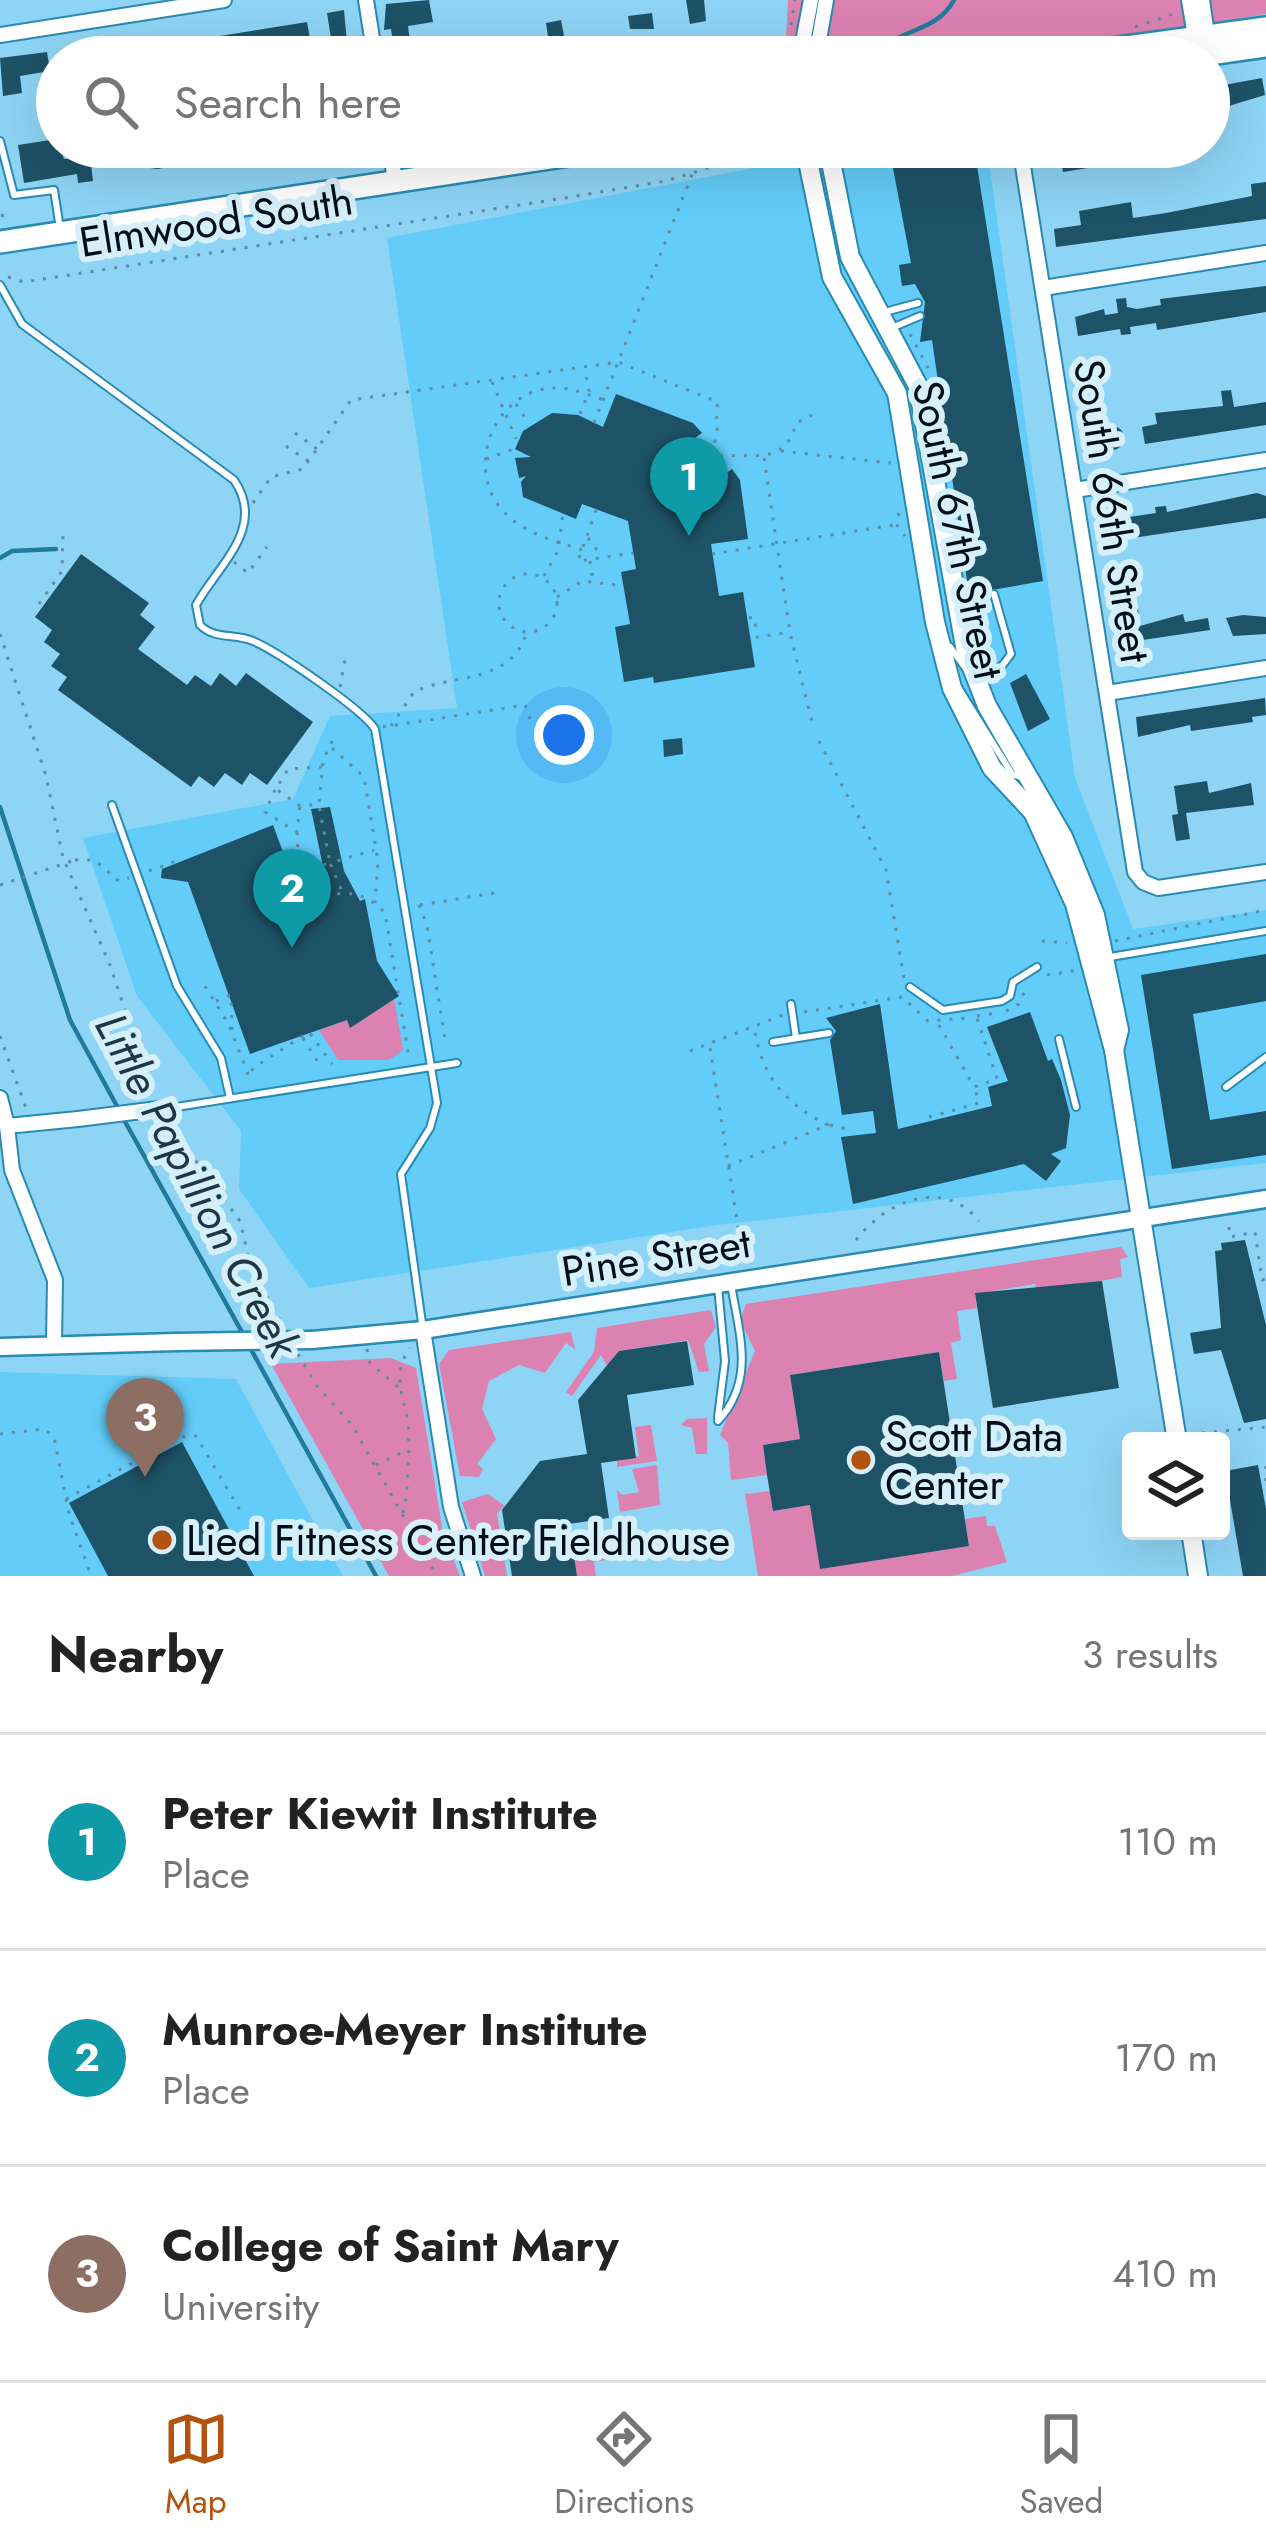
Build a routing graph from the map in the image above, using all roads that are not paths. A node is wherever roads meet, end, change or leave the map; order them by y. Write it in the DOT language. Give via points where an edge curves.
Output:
graph roads {
  1 [pos="224,0"];
  2 [pos="366,0"];
  3 [pos="811,0"];
  4 [pos="826,0"];
  5 [pos="1189,0"];
  6 [pos="1202,0"];
  7 [pos="1266,28"];
  8 [pos="0,35"];
  9 [pos="372,36"];
  10 [pos="804,36"];
  11 [pos="820,36"];
  12 [pos="1196,36"];
  13 [pos="1199,36"];
  14 [pos="1230,38"];
  15 [pos="1230,46"];
  16 [pos="1266,46"];
  17 [pos="0,141"];
  18 [pos="393,168"];
  19 [pos="482,168"];
  20 [pos="809,168"];
  21 [pos="832,168"];
  22 [pos="1023,168"];
  23 [pos="395,181"];
  24 [pos="61,233"];
  25 [pos="0,242"];
  26 [pos="1266,253"];
  27 [pos="0,285"];
  28 [pos="1043,288"];
  29 [pos="918,303"];
  30 [pos="920,316"];
  31 [pos="886,321"];
  32 [pos="866,335"];
  33 [pos="925,417"];
  34 [pos="1266,460"];
  35 [pos="1075,490"];
  36 [pos="916,510"];
  37 [pos="994,594"];
  38 [pos="1266,668"];
  39 [pos="976,678"];
  40 [pos="952,688"];
  41 [pos="1107,693"];
  42 [pos="1030,781"];
  43 [pos="112,805"];
  44 [pos="1266,872"];
  45 [pos="1266,931"];
  46 [pos="1110,948"];
  47 [pos="1034,974"];
  48 [pos="910,987"];
  49 [pos="791,1009"];
  50 [pos="829,1034"];
  51 [pos="796,1038"];
  52 [pos="1059,1040"];
  53 [pos="773,1042"];
  54 [pos="1114,1050"];
  55 [pos="1266,1057"];
  56 [pos="457,1063"];
  57 [pos="431,1067"];
  58 [pos="1226,1087"];
  59 [pos="0,1097"];
  60 [pos="230,1099"];
  61 [pos="1076,1107"];
  62 [pos="166,1108"];
  63 [pos="7,1126"];
  64 [pos="6,1172"];
  65 [pos="1266,1199"];
  66 [pos="1142,1218"];
  67 [pos="724,1283"];
  68 [pos="423,1330"];
  69 [pos="0,1336"];
  70 [pos="54,1342"];
  71 [pos="0,1347"];
  72 [pos="1176,1432"];
  73 [pos="1192,1540"];
  74 [pos="473,1576"];
  75 [pos="1198,1576"];
  1 -- 8 [label="street"];
  2 -- 9 [label="street"];
  3 -- 10 [label="street"];
  4 -- 11 [label="street"];
  5 -- 12 [label="street"];
  6 -- 13 [label="street"];
  7 -- 14 [label="main road"];
  15 -- 16 [label="main road"];
  17 -- 24 [label="lane" via="14,195 54,190"];
  18 -- 23 [label="street"];
  19 -- 23 [label="main road"];
  20 -- 32 [label="main road, South 67th Street" via="825,257"];
  21 -- 31 [label="main road, South 67th Street" via="845,244"];
  22 -- 28 [label="street, South 66th Street"];
  23 -- 24 [label="main road"];
  24 -- 25 [label="main road"];
  26 -- 28 [label="street"];
  27 -- 57 [label="lane" via="22,324 243,494 240,541 196,605 200,625 250,639 375,728"];
  28 -- 35 [label="street, South 66th Street"];
  29 -- 31 [label="lane"];
  30 -- 31 [label="lane"];
  31 -- 33 [label="main road, South 67th Street"];
  32 -- 33 [label="main road" via="882,344"];
  32 -- 36 [label="main road, South 67th Street" via="897,393"];
  33 -- 39 [label="main road, South 67th Street"];
  34 -- 35 [label="street"];
  35 -- 41 [label="street, South 66th Street"];
  36 -- 39 [label="lane" via="947,639"];
  36 -- 40 [label="main road, South 67th Street"];
  37 -- 39 [label="lane" via="1011,654 999,670"];
  38 -- 41 [label="street"];
  39 -- 42 [label="main road, South 67th Street"];
  40 -- 42 [label="lane" via="966,695 1012,774"];
  40 -- 54 [label="main road, South 67th Street" via="974,740 1025,800 1059,859"];
  41 -- 44 [label="street, South 66th Street" via="1143,883 1158,888"];
  42 -- 46 [label="main road, South 67th Street"];
  43 -- 60 [label="lane" via="177,986 221,1058"];
  45 -- 46 [label="lane"];
  46 -- 54 [label="main road, South 67th Street"];
  47 -- 48 [label="lane" via="1013,982 1002,1001 943,1010"];
  49 -- 51 [label="lane"];
  50 -- 51 [label="lane"];
  51 -- 53 [label="lane"];
  52 -- 61 [label="lane"];
  54 -- 66 [label="main road, South 67th Street"];
  55 -- 58 [label="lane"];
  56 -- 57 [label="lane"];
  57 -- 60 [label="lane"];
  57 -- 68 [label="lane" via="434,1117 401,1174"];
  59 -- 63 [label="street"];
  60 -- 62 [label="lane"];
  62 -- 63 [label="street, bridge"];
  63 -- 64 [label="street"];
  64 -- 70 [label="street" via="51,1261"];
  65 -- 66 [label="street, Pine Street"];
  66 -- 67 [label="street, Pine Street"];
  66 -- 72 [label="main road, South 67th Street"];
  67 -- 67 [label="lane" via="725,1361 718,1421 743,1379"];
  67 -- 68 [label="street, Pine Street"];
  68 -- 70 [label="street, Pine Street, bridge" via="312,1340"];
  68 -- 74 [label="street" via="451,1508"];
  69 -- 70 [label="street, Pine Street"];
  70 -- 71 [label="street, Pine Street"];
  73 -- 75 [label="main road"];
}
